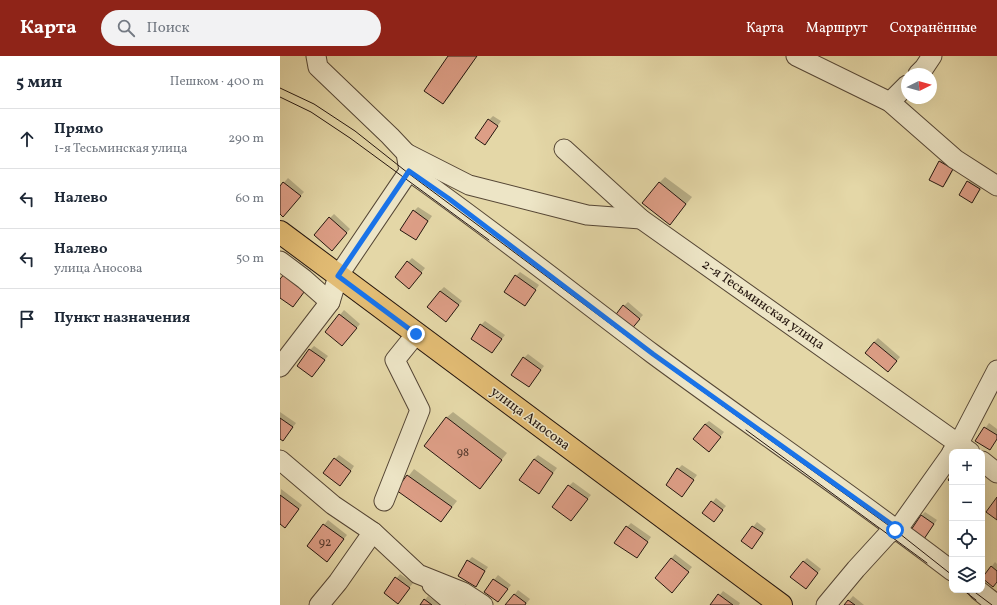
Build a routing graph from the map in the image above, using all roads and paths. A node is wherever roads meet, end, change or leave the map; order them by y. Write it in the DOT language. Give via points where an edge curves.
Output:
graph roads {
  1 [pos="316,56"];
  2 [pos="796,56"];
  3 [pos="932,56"];
  4 [pos="924,68"];
  5 [pos="901,91"];
  6 [pos="890,102"];
  7 [pos="564,149"];
  8 [pos="408,162"];
  9 [pos="997,186"];
  10 [pos="641,219"];
  11 [pos="280,232"];
  12 [pos="280,262"];
  13 [pos="338,276"];
  14 [pos="330,302"];
  15 [pos="416,334"];
  16 [pos="280,367"];
  17 [pos="997,370"];
  18 [pos="957,449"];
  19 [pos="958,449"];
  20 [pos="280,460"];
  21 [pos="949,462"];
  22 [pos="985,463"];
  23 [pos="997,473"];
  24 [pos="384,500"];
  25 [pos="898,529"];
  26 [pos="373,532"];
  27 [pos="949,568"];
  28 [pos="418,574"];
  29 [pos="982,593"];
  30 [pos="319,605"];
  31 [pos="456,605"];
  32 [pos="483,605"];
  33 [pos="781,605"];
  34 [pos="826,605"];
  35 [pos="997,605"];
  1 -- 8 [label="street" via="318,67 390,136"];
  2 -- 6 [label="street"];
  3 -- 4 [label="street"];
  5 -- 6 [label="street"];
  6 -- 9 [label="street" via="956,159"];
  7 -- 10 [label="street, 2-я Тесьминская улица"];
  8 -- 10 [label="street" via="470,185 587,215"];
  8 -- 13 [label="street"];
  8 -- 25 [label="street" via="448,198 653,354"];
  10 -- 18 [label="street, 2-я Тесьминская улица"];
  11 -- 13 [label="main road, улица Аносова"];
  12 -- 14 [label="street"];
  13 -- 14 [label="street"];
  13 -- 15 [label="main road, улица Аносова"];
  14 -- 16 [label="street"];
  15 -- 24 [label="street" via="395,360 420,410"];
  15 -- 33 [label="main road, улица Аносова"];
  17 -- 19 [label="street"];
  20 -- 26 [label="street" via="333,505"];
  21 -- 25 [label="street"];
  22 -- 23 [label="street"];
  25 -- 27 [label="street"];
  25 -- 34 [label="street" via="888,534"];
  26 -- 28 [label="street"];
  26 -- 30 [label="street"];
  28 -- 31 [label="street"];
  28 -- 32 [label="street" via="463,592"];
  29 -- 35 [label="street"];
}
